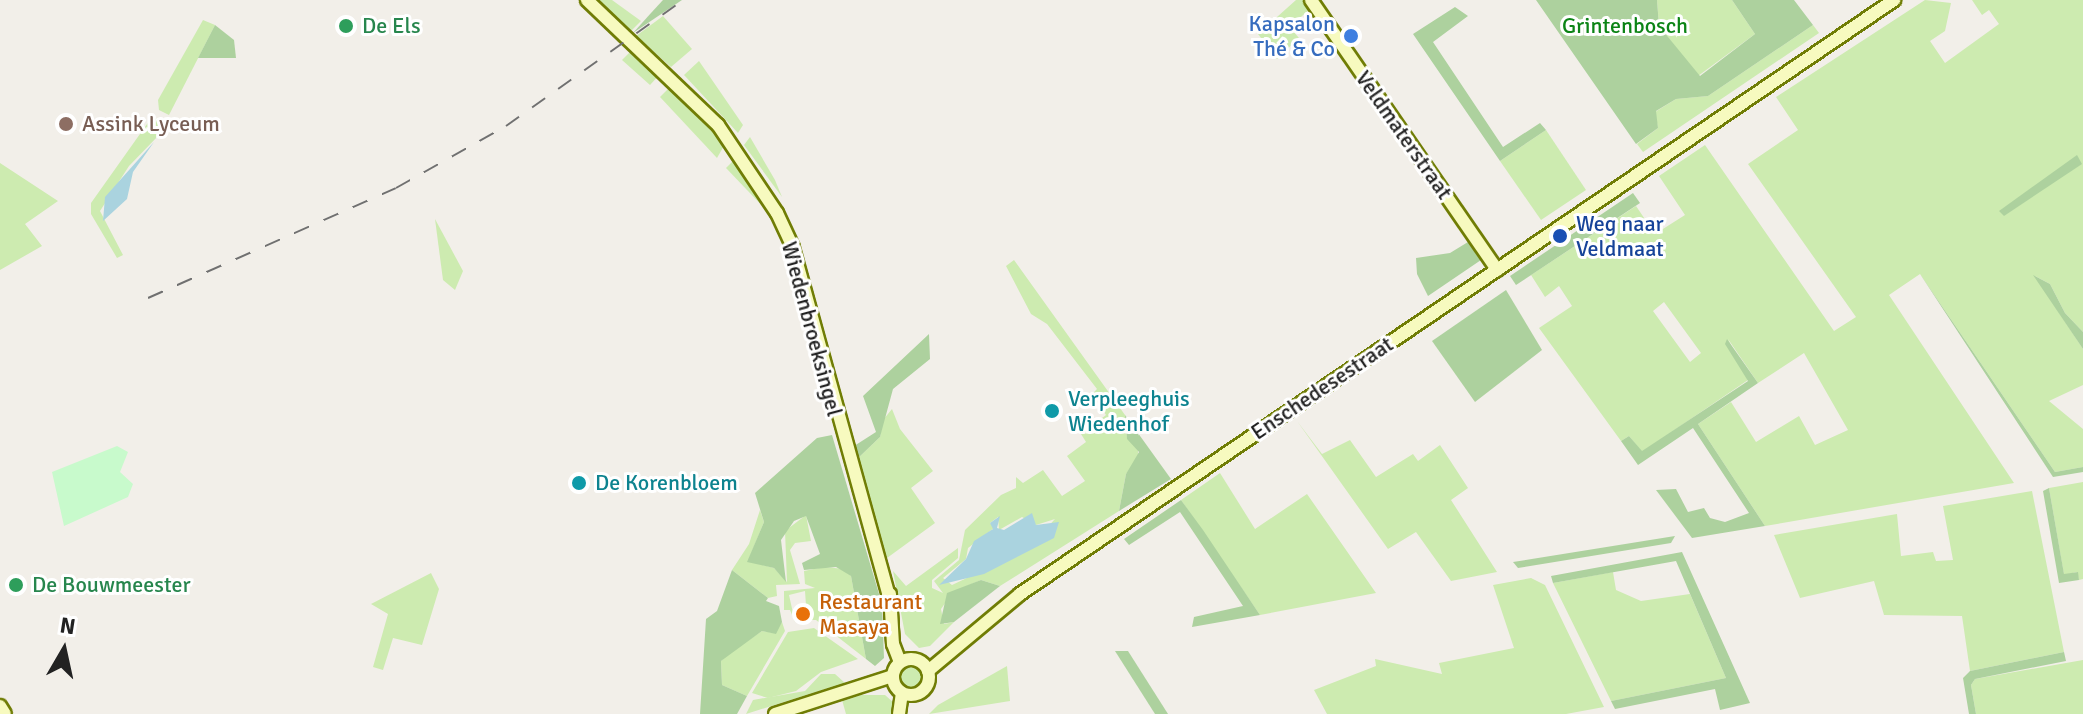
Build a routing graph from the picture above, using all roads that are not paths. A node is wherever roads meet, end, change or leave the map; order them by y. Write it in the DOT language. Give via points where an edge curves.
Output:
graph roads {
  1 [pos="587,0"];
  2 [pos="1311,0"];
  3 [pos="1894,0"];
  4 [pos="1497,270"];
  5 [pos="905,661"];
  6 [pos="926,668"];
  7 [pos="900,687"];
  8 [pos="0,706"];
  9 [pos="5,714"];
  10 [pos="775,714"];
  11 [pos="899,714"];
  12 [pos="907,714"];
  1 -- 5 [label="main road, Wiedenbroeksingel" via="718,125 771,202 793,248"];
  2 -- 4 [label="main road, Veldmaterstraat"];
  3 -- 4 [label="main road, Enschedesestraat"];
  4 -- 6 [label="main road, Enschedesestraat" via="1039,580"];
  5 -- 6 [label="main road"];
  5 -- 7 [label="main road"];
  6 -- 7 [label="main road" via="926,686"];
  7 -- 10 [label="main road" via="863,687"];
  7 -- 11 [label="main road"];
  7 -- 12 [label="main road"];
  8 -- 9 [label="main road"];
}
